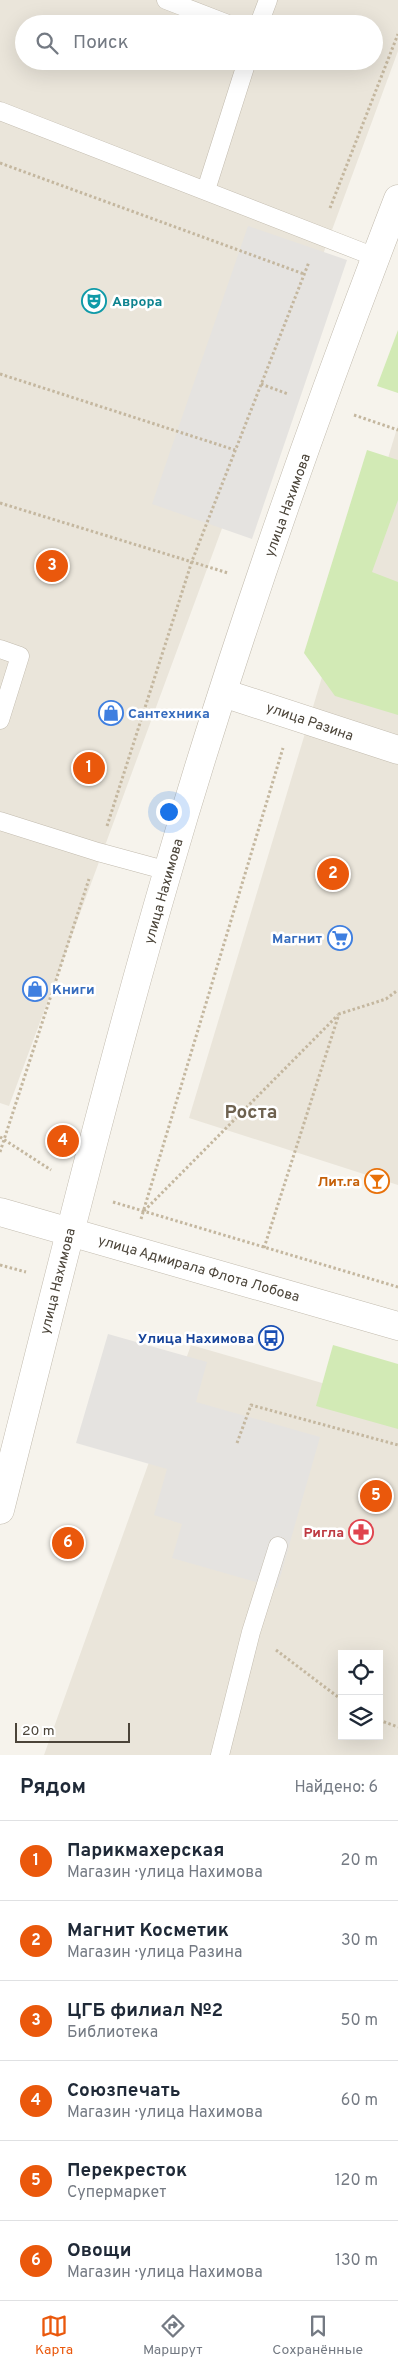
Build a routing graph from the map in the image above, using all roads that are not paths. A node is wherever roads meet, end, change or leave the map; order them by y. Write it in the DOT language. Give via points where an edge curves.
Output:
graph roads {
  1 [pos="166,0"];
  2 [pos="268,0"];
  3 [pos="205,15"];
  4 [pos="262,15"];
  5 [pos="244,70"];
  6 [pos="0,112"];
  7 [pos="206,190"];
  8 [pos="398,199"];
  9 [pos="376,257"];
  10 [pos="0,649"];
  11 [pos="223,693"];
  12 [pos="0,720"];
  13 [pos="398,750"];
  14 [pos="0,821"];
  15 [pos="168,871"];
  16 [pos="0,1212"];
  17 [pos="69,1231"];
  18 [pos="398,1326"];
  19 [pos="0,1510"];
  20 [pos="278,1546"];
  21 [pos="220,1755"];
  1 -- 3 [label="lane"];
  2 -- 4 [label="lane"];
  5 -- 7 [label="lane"];
  6 -- 7 [label="lane"];
  7 -- 9 [label="lane"];
  8 -- 9 [label="street, улица Нахимова"];
  9 -- 11 [label="street, улица Нахимова"];
  10 -- 12 [label="lane" via="20,656"];
  11 -- 13 [label="street, улица Разина"];
  11 -- 15 [label="street, улица Нахимова"];
  14 -- 15 [label="lane"];
  15 -- 17 [label="street, улица Нахимова"];
  16 -- 17 [label="street, улица Адмирала Флота Лобова"];
  17 -- 18 [label="street, улица Адмирала Флота Лобова"];
  17 -- 19 [label="street, улица Нахимова"];
  20 -- 21 [label="lane" via="251,1632"];
}
